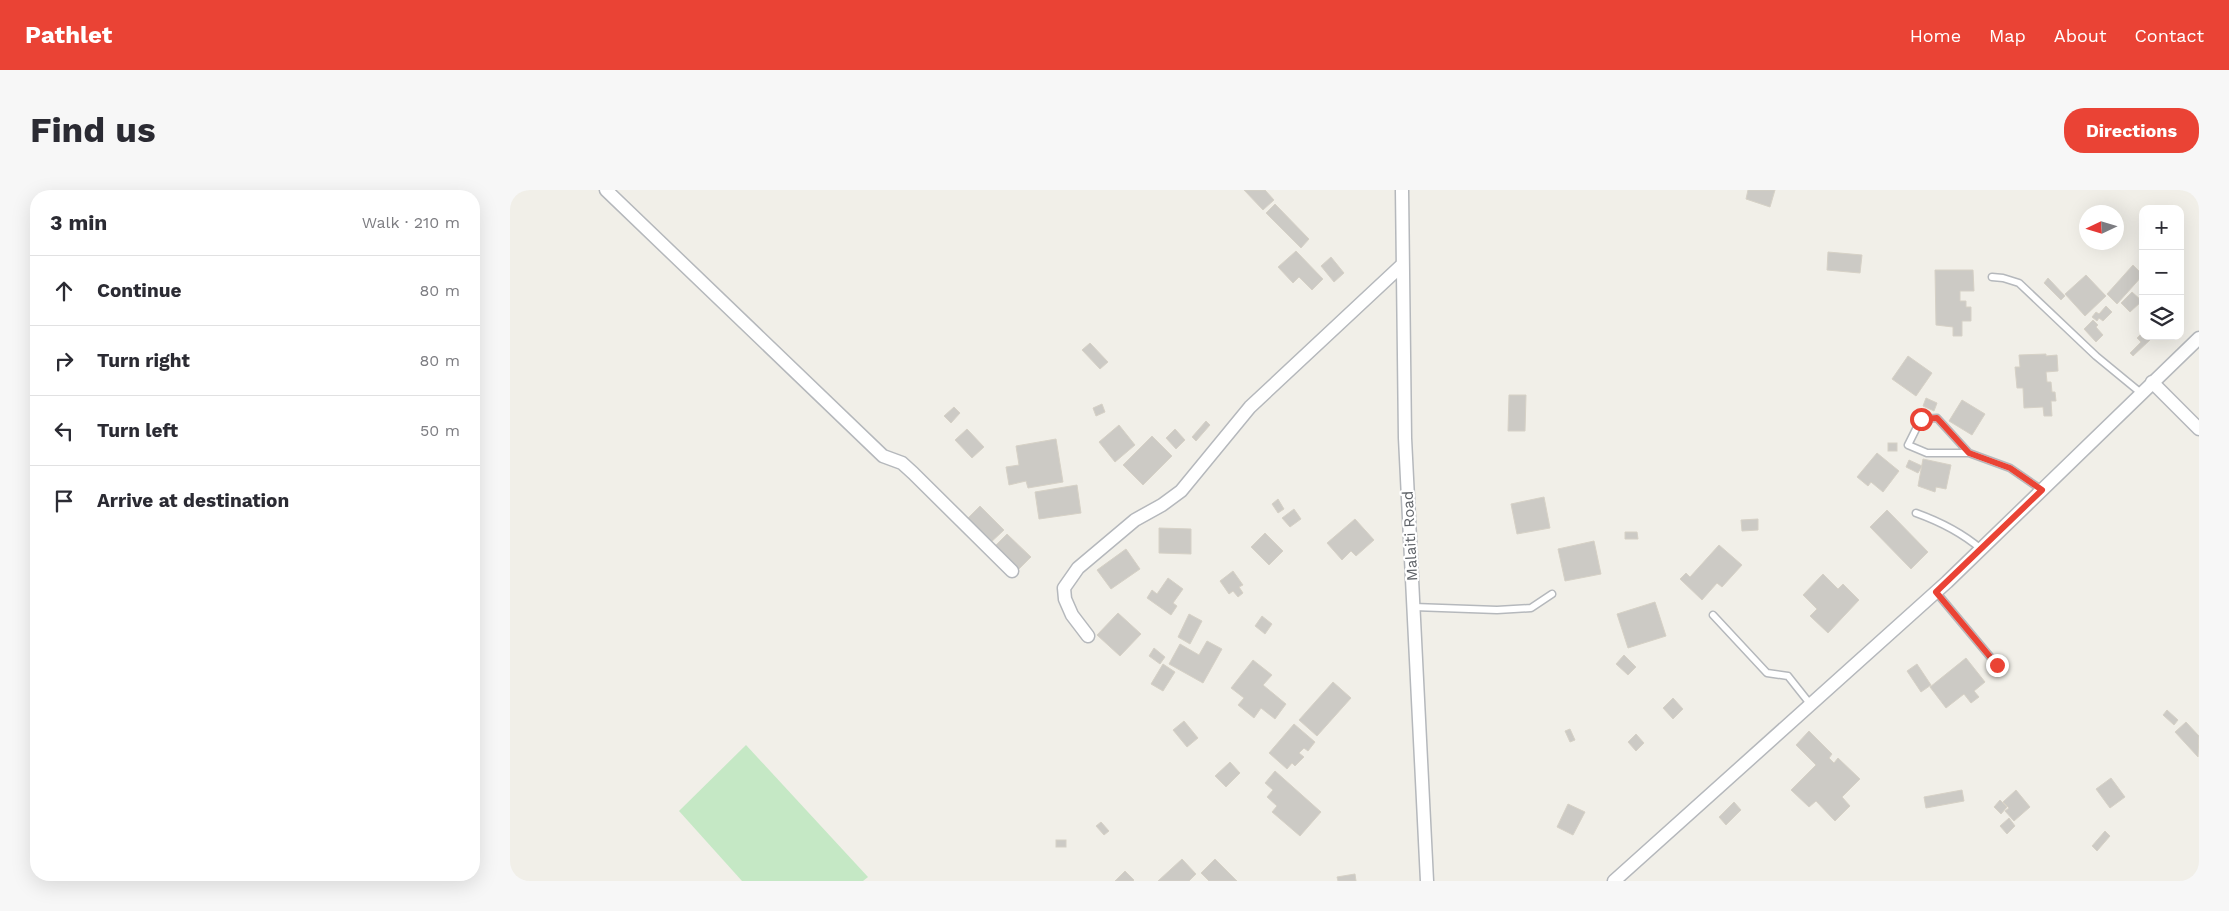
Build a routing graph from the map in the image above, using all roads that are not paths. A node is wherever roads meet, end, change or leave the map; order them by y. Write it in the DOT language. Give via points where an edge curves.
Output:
graph roads {
  1 [pos="606,190"];
  2 [pos="1402,190"];
  3 [pos="1402,265"];
  4 [pos="1992,277"];
  5 [pos="2199,338"];
  6 [pos="2152,382"];
  7 [pos="2141,393"];
  8 [pos="2199,429"];
  9 [pos="1969,453"];
  10 [pos="2042,490"];
  11 [pos="1916,513"];
  12 [pos="1981,549"];
  13 [pos="1012,571"];
  14 [pos="1936,592"];
  15 [pos="1552,594"];
  16 [pos="1414,607"];
  17 [pos="1713,615"];
  18 [pos="1088,636"];
  19 [pos="1997,665"];
  20 [pos="1811,704"];
  21 [pos="1427,881"];
  22 [pos="1614,881"];
  1 -- 13 [label="street" via="883,456 902,463"];
  2 -- 3 [label="street, Malaiti Road"];
  3 -- 16 [label="street, Malaiti Road" via="1405,438"];
  3 -- 18 [label="street" via="1250,407 1181,491 1135,520 1078,568 1064,588 1065,599 1072,615"];
  4 -- 7 [label="lane" via="2019,284"];
  5 -- 6 [label="street"];
  6 -- 7 [label="street"];
  6 -- 8 [label="street"];
  7 -- 10 [label="street"];
  9 -- 9 [label="lane" via="1927,453 1908,445 1921,419 1937,418"];
  9 -- 10 [label="lane" via="2010,468"];
  10 -- 12 [label="street"];
  11 -- 12 [label="lane" via="1964,534"];
  12 -- 14 [label="street"];
  14 -- 19 [label="lane"];
  14 -- 20 [label="street"];
  15 -- 16 [label="lane" via="1531,608"];
  16 -- 21 [label="street, Malaiti Road"];
  17 -- 20 [label="lane" via="1766,673 1788,676"];
  20 -- 22 [label="street"];
}
